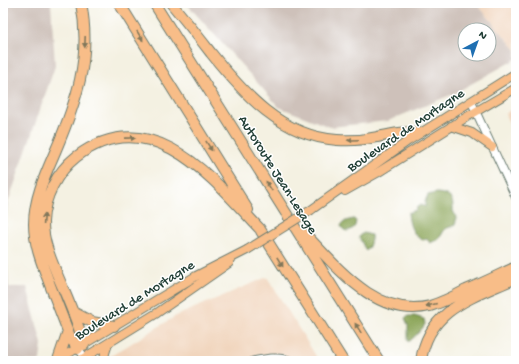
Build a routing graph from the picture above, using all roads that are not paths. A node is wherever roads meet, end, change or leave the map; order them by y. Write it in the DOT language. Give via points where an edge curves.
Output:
graph roads {
  1 [pos="81,3"];
  2 [pos="119,3"];
  3 [pos="154,3"];
  4 [pos="172,3"];
  5 [pos="516,73"];
  6 [pos="516,88"];
  7 [pos="471,101"];
  8 [pos="475,111"];
  9 [pos="451,126"];
  10 [pos="419,133"];
  11 [pos="492,147"];
  12 [pos="516,198"];
  13 [pos="311,210"];
  14 [pos="290,219"];
  15 [pos="260,229"];
  16 [pos="247,250"];
  17 [pos="516,269"];
  18 [pos="73,312"];
  19 [pos="114,326"];
  20 [pos="68,331"];
  21 [pos="108,344"];
  22 [pos="81,347"];
  23 [pos="84,360"];
  24 [pos="57,361"];
  25 [pos="104,361"];
  26 [pos="253,361"];
  27 [pos="292,361"];
  28 [pos="343,361"];
  29 [pos="379,361"];
  30 [pos="421,361"];
  1 -- 20 [label="highway, one-way" via="85,38 79,86 69,120 41,188 34,223 40,257"];
  2 -- 15 [label="highway, one-way"];
  14 -- 3 [label="highway, Autoroute Jean-Lesage, one-way"];
  10 -- 4 [label="highway, one-way" via="405,131 368,139 339,140 288,126 245,93"];
  5 -- 7 [label="main road, Boulevard de Mortagne"];
  6 -- 8 [label="main road, Boulevard de Mortagne"];
  7 -- 8 [label="street"];
  7 -- 10 [label="main road, Boulevard de Mortagne"];
  8 -- 9 [label="main road, Boulevard de Mortagne"];
  8 -- 11 [label="street"];
  9 -- 11 [label="main road" via="472,133"];
  9 -- 13 [label="main road, Boulevard de Mortagne" via="377,173"];
  10 -- 13 [label="main road, Boulevard de Mortagne"];
  11 -- 12 [label="street"];
  13 -- 16 [label="main road, Boulevard de Mortagne, bridge"];
  17 -- 14 [label="highway, one-way" via="440,303 410,308 397,306 379,300 348,278"];
  29 -- 14 [label="highway, Autoroute Jean-Lesage, one-way"];
  18 -- 15 [label="highway, one-way" via="48,251 43,220 48,196 58,176 72,160 93,146 110,140 131,138 154,141 171,148 209,175"];
  15 -- 28 [label="highway, one-way"];
  16 -- 19 [label="main road, Boulevard de Mortagne" via="201,273"];
  16 -- 21 [label="main road, Boulevard de Mortagne"];
  17 -- 30 [label="highway" via="446,312 429,335"];
  18 -- 19 [label="highway" via="92,322"];
  18 -- 22 [label="highway"];
  19 -- 22 [label="main road, Boulevard de Mortagne"];
  20 -- 22 [label="highway" via="72,341"];
  20 -- 24 [label="highway"];
  21 -- 23 [label="main road, Boulevard de Mortagne"];
  21 -- 25 [label="main road"];
  22 -- 23 [label="street"];
  22 -- 24 [label="main road, Boulevard de Mortagne"];
  26 -- 27 [label="street" via="270,358"];
}
